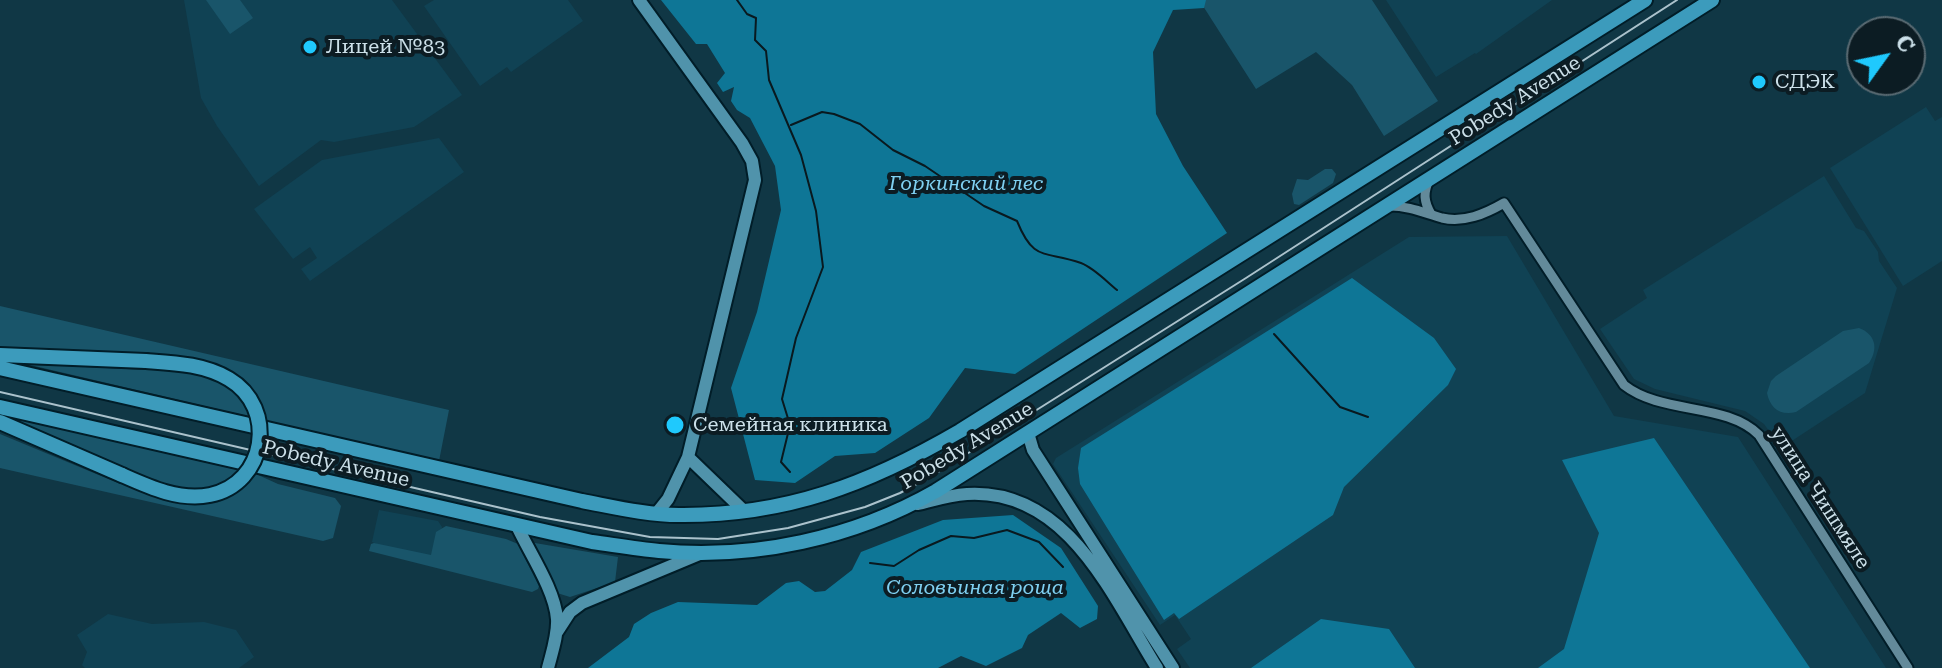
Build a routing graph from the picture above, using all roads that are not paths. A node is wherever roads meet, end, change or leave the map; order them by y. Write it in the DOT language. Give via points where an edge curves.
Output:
graph roads {
  1 [pos="639,0"];
  2 [pos="1645,0"];
  3 [pos="1712,0"];
  4 [pos="1430,180"];
  5 [pos="1389,206"];
  6 [pos="1431,214"];
  7 [pos="0,355"];
  8 [pos="0,368"];
  9 [pos="0,407"];
  10 [pos="0,422"];
  11 [pos="1028,433"];
  12 [pos="688,457"];
  13 [pos="911,506"];
  14 [pos="744,511"];
  15 [pos="656,514"];
  16 [pos="517,526"];
  17 [pos="703,553"];
  18 [pos="557,632"];
  19 [pos="1170,667"];
  20 [pos="548,668"];
  21 [pos="1157,668"];
  22 [pos="1908,668"];
  1 -- 12 [label="street" via="742,143 755,180"];
  2 -- 14 [label="main road, Pobedy Avenue" via="917,456 848,488"];
  3 -- 4 [label="main road, Pobedy Avenue"];
  4 -- 5 [label="main road, Pobedy Avenue"];
  4 -- 6 [label="street" via="1425,202"];
  5 -- 6 [label="street, улица Чишмяле"];
  5 -- 11 [label="main road, Pobedy Avenue"];
  6 -- 22 [label="street, улица Чишмяле" via="1467,219 1504,203 1624,385 1642,396 1751,427"];
  7 -- 10 [label="main road, bridge" via="146,361 212,370 231,380 253,404 261,439 258,453 230,488 187,497 153,489"];
  8 -- 15 [label="main road, Pobedy Avenue"];
  9 -- 16 [label="main road, Pobedy Avenue"];
  11 -- 13 [label="main road, Pobedy Avenue"];
  11 -- 19 [label="street" via="1033,450"];
  12 -- 14 [label="street"];
  12 -- 15 [label="street"];
  13 -- 17 [label="main road, Pobedy Avenue" via="792,544"];
  13 -- 21 [label="street" via="968,494 1025,504 1053,519 1088,557"];
  14 -- 15 [label="main road, Pobedy Avenue"];
  16 -- 17 [label="main road, Pobedy Avenue" via="660,552"];
  16 -- 18 [label="street" via="551,599"];
  17 -- 18 [label="street" via="582,603"];
  18 -- 20 [label="street"];
}
